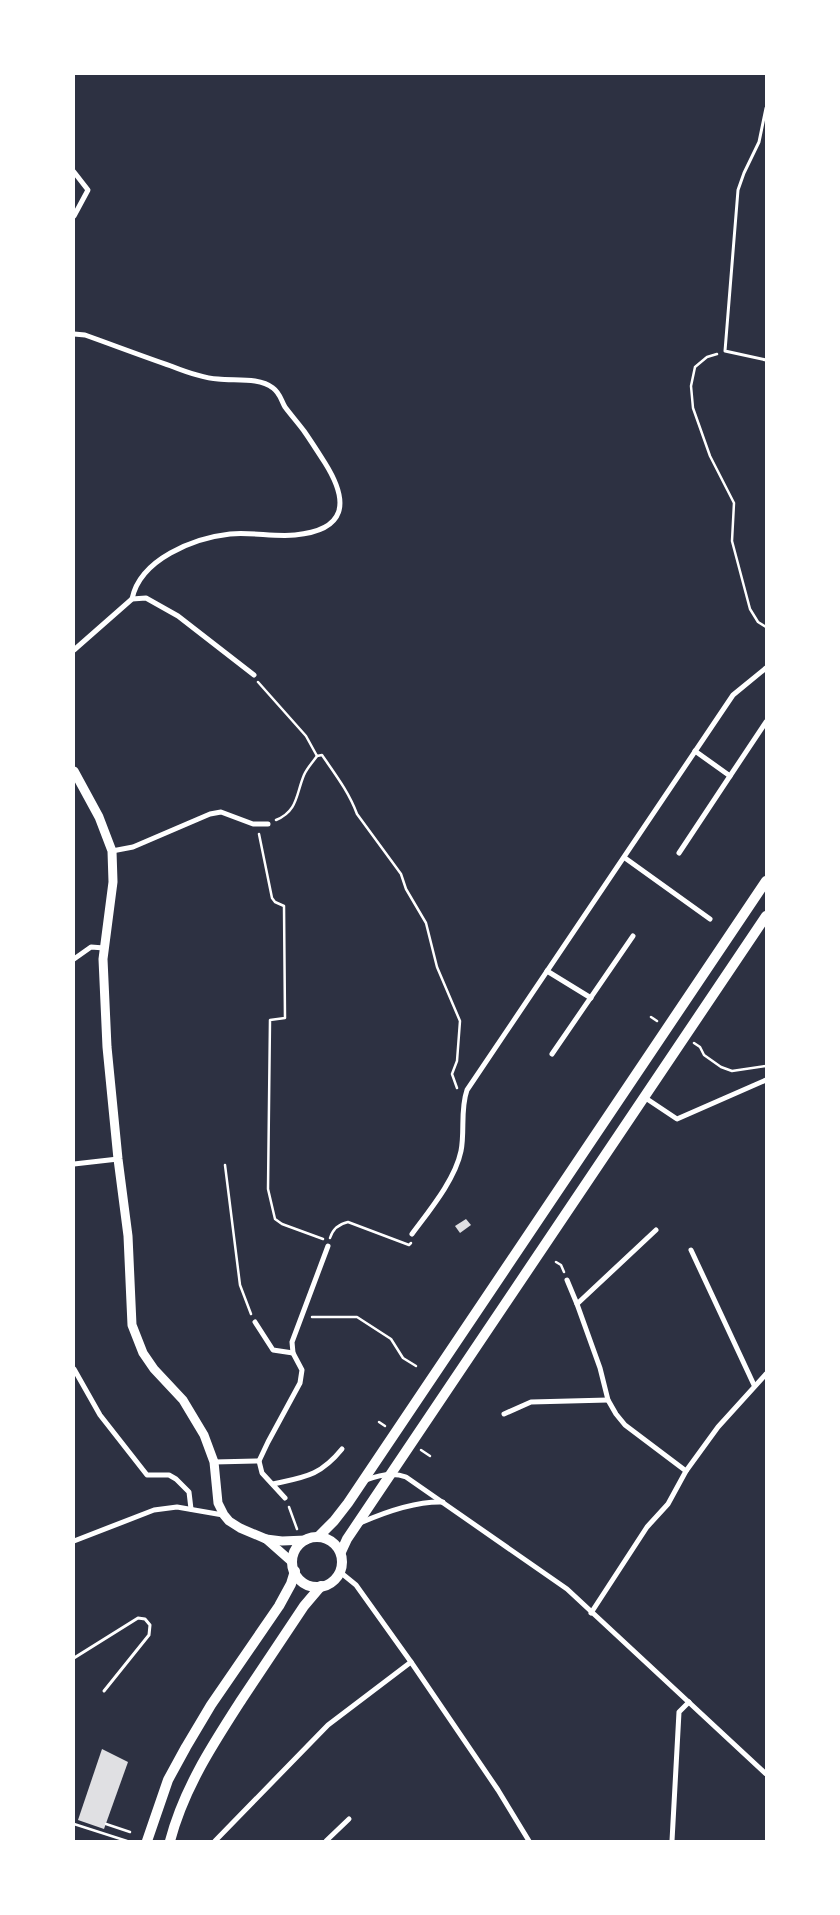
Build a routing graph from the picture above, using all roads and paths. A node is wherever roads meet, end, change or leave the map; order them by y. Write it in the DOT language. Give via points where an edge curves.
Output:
graph roads {
  1 [pos="766,108"];
  2 [pos="74,172"];
  3 [pos="74,216"];
  4 [pos="74,334"];
  5 [pos="725,351"];
  6 [pos="766,360"];
  7 [pos="132,599"];
  8 [pos="766,627"];
  9 [pos="74,650"];
  10 [pos="766,668"];
  11 [pos="254,674"];
  12 [pos="766,722"];
  13 [pos="695,751"];
  14 [pos="317,756"];
  15 [pos="74,771"];
  16 [pos="730,776"];
  17 [pos="253,824"];
  18 [pos="268,824"];
  19 [pos="112,851"];
  20 [pos="679,853"];
  21 [pos="625,858"];
  22 [pos="766,881"];
  23 [pos="766,916"];
  24 [pos="710,919"];
  25 [pos="633,936"];
  26 [pos="104,948"];
  27 [pos="74,959"];
  28 [pos="547,971"];
  29 [pos="591,998"];
  30 [pos="651,1017"];
  31 [pos="658,1021"];
  32 [pos="700,1047"];
  33 [pos="552,1054"];
  34 [pos="766,1066"];
  35 [pos="766,1080"];
  36 [pos="457,1088"];
  37 [pos="644,1097"];
  38 [pos="118,1159"];
  39 [pos="74,1164"];
  40 [pos="225,1165"];
  41 [pos="656,1230"];
  42 [pos="412,1234"];
  43 [pos="414,1241"];
  44 [pos="328,1246"];
  45 [pos="692,1250"];
  46 [pos="567,1280"];
  47 [pos="577,1304"];
  48 [pos="302,1318"];
  49 [pos="255,1322"];
  50 [pos="293,1353"];
  51 [pos="416,1366"];
  52 [pos="74,1369"];
  53 [pos="766,1374"];
  54 [pos="754,1385"];
  55 [pos="608,1400"];
  56 [pos="504,1414"];
  57 [pos="379,1422"];
  58 [pos="385,1426"];
  59 [pos="342,1449"];
  60 [pos="421,1450"];
  61 [pos="430,1456"];
  62 [pos="401,1459"];
  63 [pos="259,1461"];
  64 [pos="214,1462"];
  65 [pos="686,1471"];
  66 [pos="390,1475"];
  67 [pos="406,1476"];
  68 [pos="362,1481"];
  69 [pos="273,1484"];
  70 [pos="285,1498"];
  71 [pos="444,1502"];
  72 [pos="191,1509"];
  73 [pos="224,1515"];
  74 [pos="356,1525"];
  75 [pos="297,1529"];
  76 [pos="318,1537"];
  77 [pos="266,1539"];
  78 [pos="306,1540"];
  79 [pos="74,1541"];
  80 [pos="341,1552"];
  81 [pos="294,1567"];
  82 [pos="340,1572"];
  83 [pos="321,1586"];
  84 [pos="591,1613"];
  85 [pos="74,1658"];
  86 [pos="411,1662"];
  87 [pos="104,1691"];
  88 [pos="688,1702"];
  89 [pos="766,1774"];
  90 [pos="350,1819"];
  91 [pos="74,1824"];
  92 [pos="106,1824"];
  93 [pos="130,1832"];
  94 [pos="127,1841"];
  95 [pos="147,1841"];
  96 [pos="170,1841"];
  97 [pos="215,1841"];
  98 [pos="326,1841"];
  99 [pos="529,1841"];
  100 [pos="672,1841"];
  1 -- 5 [label="lane" via="758,142 738,190"];
  2 -- 3 [label="street" via="88,190"];
  4 -- 7 [label="street" via="215,379 261,382 272,386 280,393 286,407 333,475 340,499 340,514 329,526 313,532 294,535 230,534 178,548 150,569 134,590"];
  5 -- 6 [label="lane"];
  5 -- 8 [label="path" via="707,357 696,367 691,386 692,408 710,456 734,503 732,541 750,608 758,622"];
  7 -- 9 [label="street"];
  7 -- 11 [label="street" via="146,598 178,616"];
  10 -- 13 [label="street" via="733,696"];
  11 -- 14 [label="path" via="264,690 306,736"];
  12 -- 16 [label="street"];
  13 -- 16 [label="street"];
  13 -- 21 [label="street"];
  14 -- 18 [label="path" via="304,775 297,800 284,817"];
  14 -- 36 [label="path" via="322,755 338,776 357,814 401,874 426,923 437,967 460,1021 457,1061 452,1074"];
  15 -- 19 [label="street" via="99,817"];
  16 -- 20 [label="street"];
  17 -- 18 [label="street"];
  17 -- 19 [label="street" via="222,812 216,813 134,847"];
  17 -- 43 [label="path" via="258,830 272,898 284,906 285,1018 270,1020 268,1189 275,1219 329,1242 340,1223 348,1222 409,1245"];
  19 -- 26 [label="street" via="113,882"];
  21 -- 24 [label="street"];
  21 -- 28 [label="street"];
  22 -- 68 [label="main road"];
  23 -- 37 [label="main road"];
  25 -- 29 [label="street"];
  26 -- 27 [label="street" via="92,947"];
  26 -- 38 [label="street" via="107,1047"];
  28 -- 29 [label="street"];
  28 -- 42 [label="street" via="467,1090 462,1103 461,1152 447,1186"];
  29 -- 33 [label="street"];
  30 -- 31 [label="path"];
  32 -- 34 [label="path" via="704,1055 732,1072"];
  35 -- 37 [label="street" via="677,1119"];
  37 -- 62 [label="main road"];
  38 -- 39 [label="street"];
  38 -- 64 [label="street" via="128,1236 132,1325 136,1339 154,1369 190,1410"];
  40 -- 49 [label="path" via="240,1285"];
  41 -- 47 [label="street"];
  44 -- 48 [label="street"];
  45 -- 54 [label="street"];
  46 -- 47 [label="street"];
  47 -- 55 [label="street"];
  48 -- 50 [label="street" via="292,1342"];
  48 -- 51 [label="path" via="357,1317 391,1339 402,1358"];
  49 -- 50 [label="street" via="273,1350"];
  50 -- 63 [label="street" via="302,1370 300,1383"];
  52 -- 72 [label="street" via="100,1415 147,1475 169,1474 176,1479 189,1492"];
  53 -- 54 [label="street"];
  54 -- 65 [label="street"];
  55 -- 56 [label="street" via="531,1402"];
  55 -- 65 [label="street" via="625,1425"];
  57 -- 58 [label="path"];
  59 -- 69 [label="street" via="312,1475"];
  60 -- 61 [label="path"];
  62 -- 66 [label="main road"];
  62 -- 67 [label="street"];
  63 -- 64 [label="street"];
  63 -- 69 [label="street" via="262,1473"];
  64 -- 73 [label="street" via="218,1503"];
  65 -- 84 [label="street" via="668,1504 647,1526"];
  66 -- 67 [label="street"];
  66 -- 68 [label="street" via="378,1475"];
  66 -- 74 [label="main road"];
  67 -- 71 [label="street"];
  68 -- 76 [label="main road" via="334,1521"];
  69 -- 70 [label="street"];
  70 -- 75 [label="path"];
  71 -- 74 [label="street" via="419,1504 375,1516"];
  71 -- 84 [label="street" via="567,1589"];
  72 -- 73 [label="street"];
  72 -- 79 [label="street" via="154,1510"];
  73 -- 77 [label="street" via="240,1528"];
  74 -- 80 [label="main road"];
  76 -- 78 [label="main road"];
  76 -- 80 [label="main road" via="332,1541"];
  77 -- 78 [label="street"];
  77 -- 81 [label="street"];
  78 -- 81 [label="main road" via="294,1552"];
  80 -- 82 [label="main road"];
  81 -- 83 [label="main road" via="305,1583"];
  81 -- 95 [label="main road" via="291,1584 282,1600 211,1705 168,1780"];
  82 -- 83 [label="main road" via="329,1584"];
  82 -- 86 [label="street" via="356,1585"];
  83 -- 96 [label="main road" via="304,1606 212,1745 188,1788"];
  84 -- 88 [label="street"];
  85 -- 87 [label="lane" via="138,1618 145,1619 150,1625 149,1635"];
  86 -- 97 [label="street" via="328,1725"];
  86 -- 99 [label="street"];
  88 -- 89 [label="street"];
  88 -- 100 [label="street" via="679,1712"];
  90 -- 98 [label="street"];
  91 -- 94 [label="path"];
  92 -- 93 [label="path"];
}
